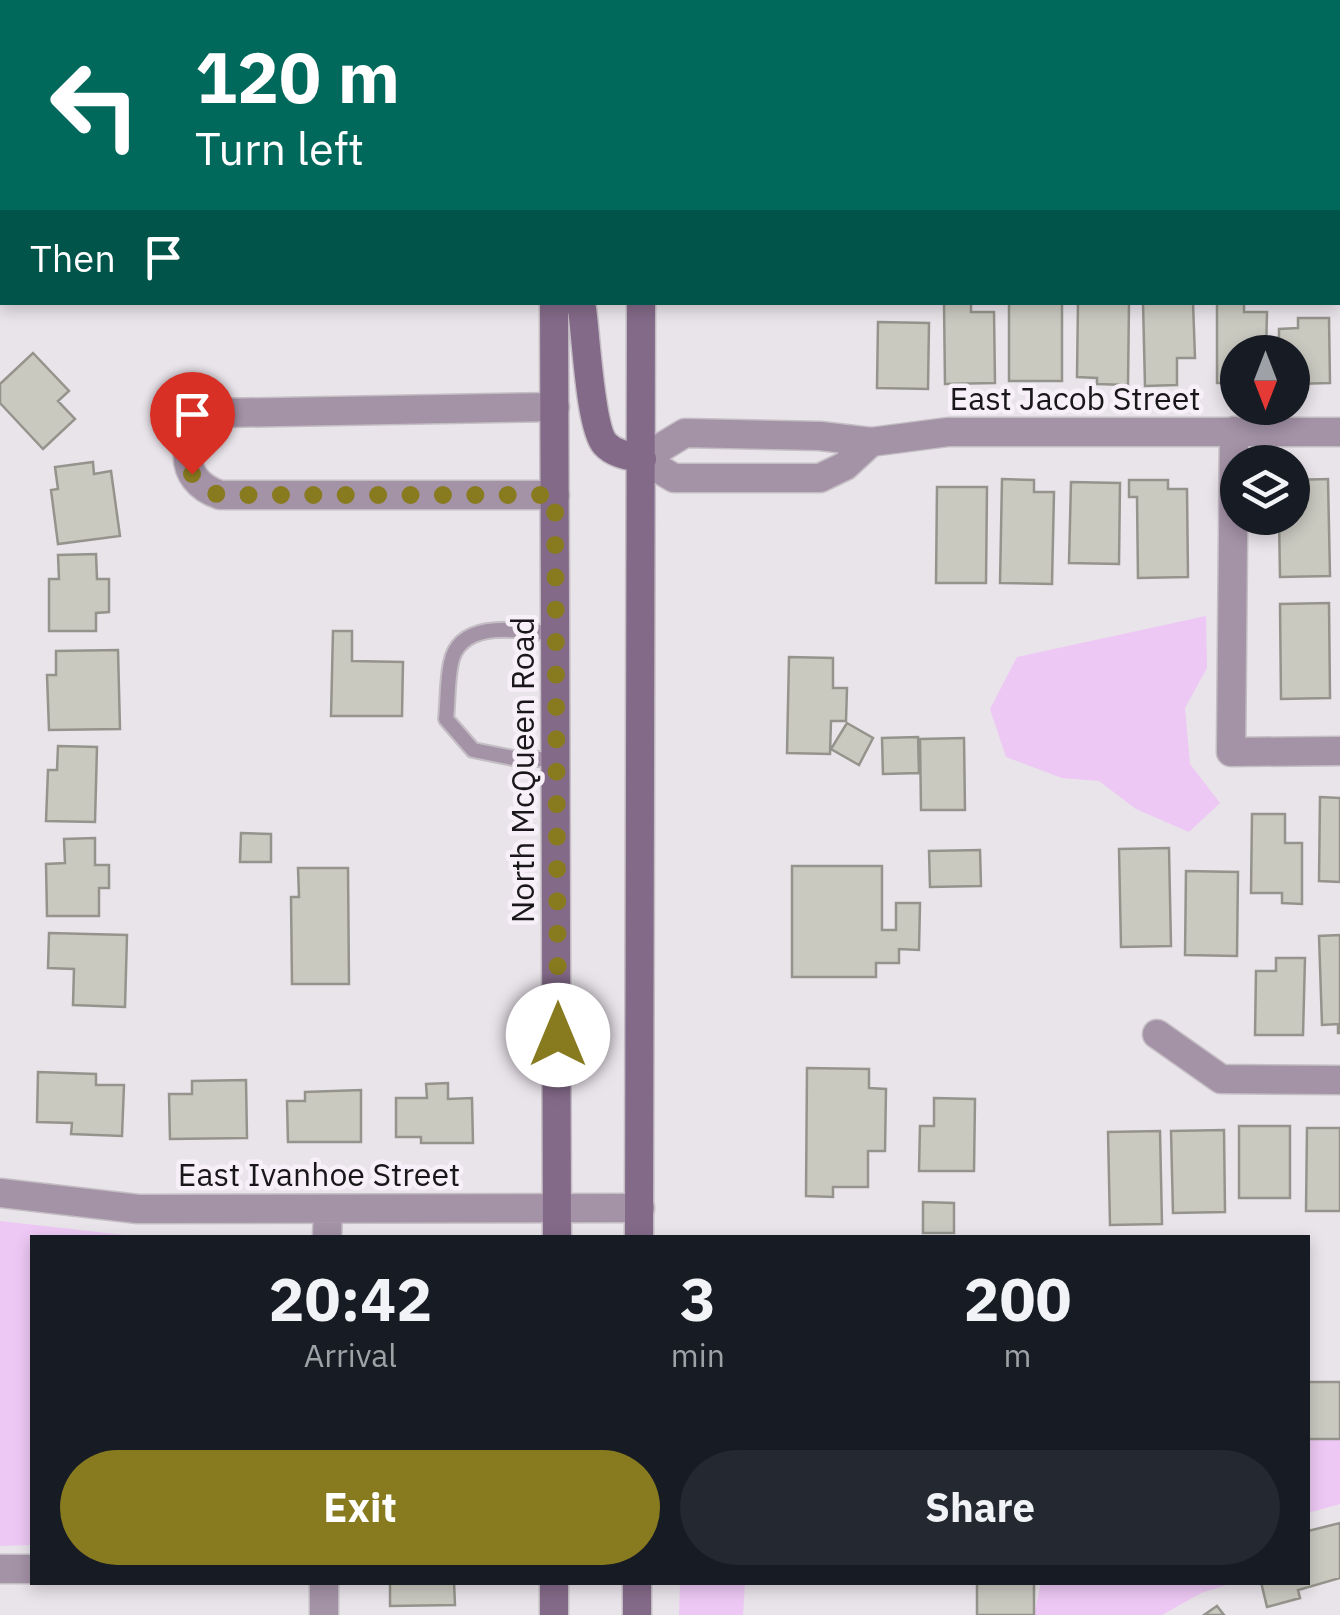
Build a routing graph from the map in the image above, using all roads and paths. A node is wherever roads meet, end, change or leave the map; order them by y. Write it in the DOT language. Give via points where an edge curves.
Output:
graph roads {
  1 [pos="554,305"];
  2 [pos="580,305"];
  3 [pos="641,305"];
  4 [pos="555,407"];
  5 [pos="1234,432"];
  6 [pos="1340,432"];
  7 [pos="871,442"];
  8 [pos="642,459"];
  9 [pos="555,495"];
  10 [pos="556,634"];
  11 [pos="1340,752"];
  12 [pos="557,759"];
  13 [pos="1157,1034"];
  14 [pos="1340,1080"];
  15 [pos="0,1193"];
  16 [pos="640,1208"];
  17 [pos="328,1209"];
  18 [pos="557,1209"];
  19 [pos="328,1235"];
  20 [pos="557,1235"];
  21 [pos="639,1235"];
  22 [pos="0,1569"];
  23 [pos="30,1569"];
  24 [pos="324,1585"];
  25 [pos="554,1585"];
  26 [pos="637,1585"];
  27 [pos="324,1615"];
  28 [pos="554,1615"];
  29 [pos="637,1615"];
  1 -- 4 [label="main road, North McQueen Road"];
  2 -- 8 [label="main road" via="604,443"];
  3 -- 8 [label="main road"];
  4 -- 9 [label="main road, North McQueen Road"];
  4 -- 9 [label="street" via="221,413 204,420 189,444 192,474 220,495"];
  5 -- 6 [label="street, East Jacob Street"];
  5 -- 7 [label="street, East Jacob Street" via="948,432"];
  5 -- 11 [label="street" via="1231,752"];
  7 -- 8 [label="street, East Jacob Street" via="685,433"];
  7 -- 8 [label="street" via="846,466 820,478 674,478"];
  8 -- 16 [label="main road"];
  9 -- 10 [label="main road, North McQueen Road"];
  10 -- 12 [label="main road, North McQueen Road"];
  10 -- 12 [label="lane" via="494,629 462,642 451,660 446,719 472,750"];
  12 -- 18 [label="main road, North McQueen Road"];
  13 -- 14 [label="street" via="1221,1079"];
  15 -- 17 [label="street, East Ivanhoe Street" via="138,1209"];
  16 -- 18 [label="street, East Ivanhoe Street"];
  16 -- 21 [label="main road"];
  17 -- 18 [label="street, East Ivanhoe Street"];
  17 -- 19 [label="street"];
  18 -- 20 [label="main road, North McQueen Road"];
  22 -- 23 [label="street"];
  24 -- 27 [label="street"];
  25 -- 28 [label="main road"];
  26 -- 29 [label="main road"];
}
